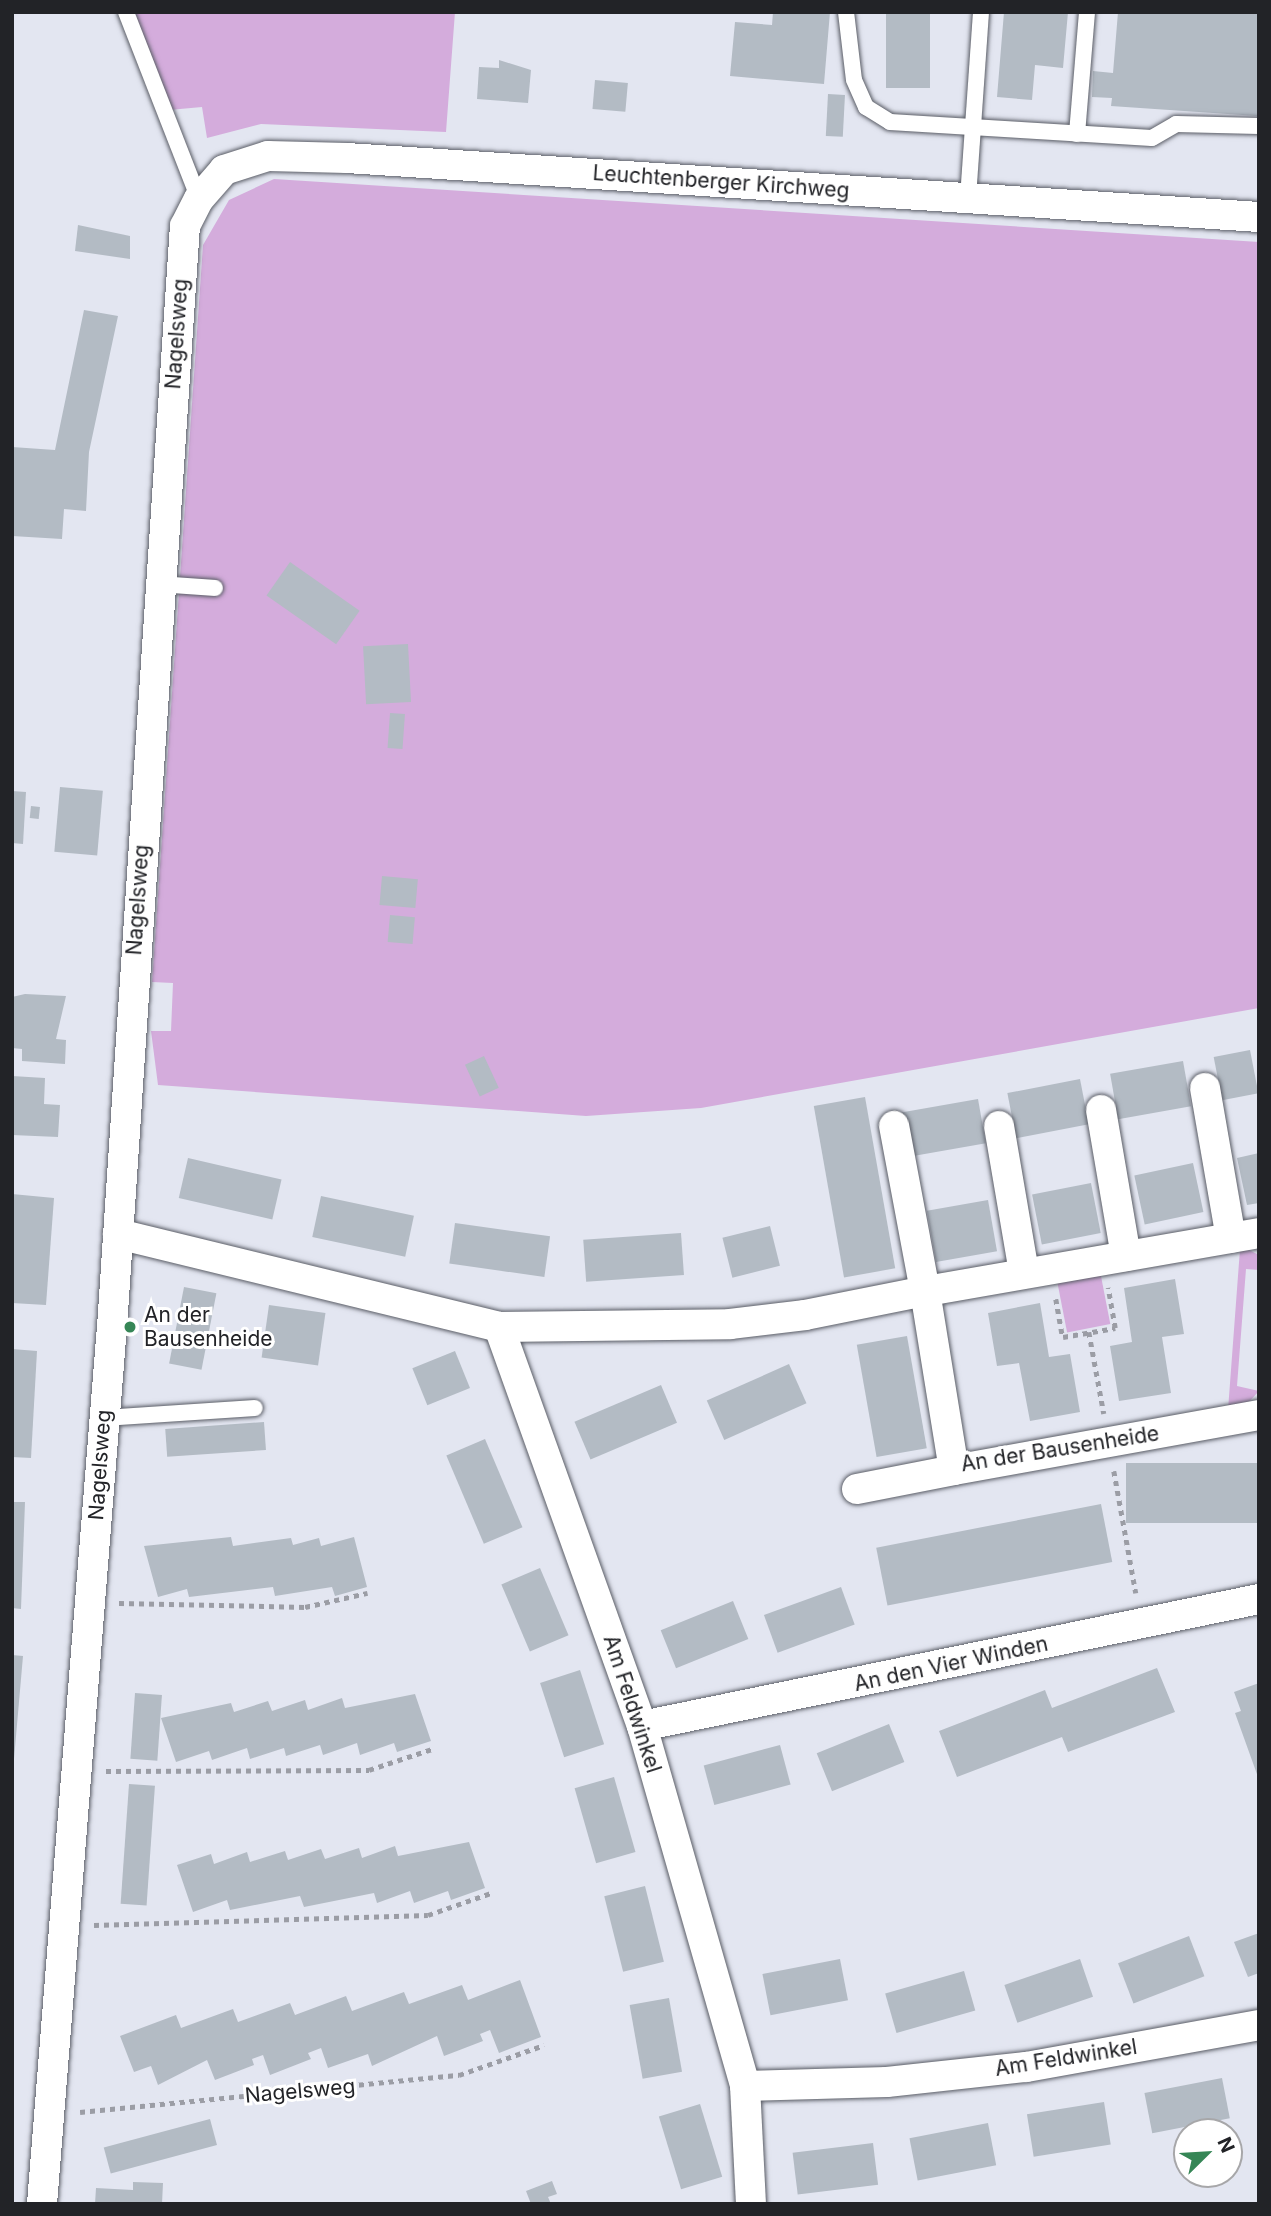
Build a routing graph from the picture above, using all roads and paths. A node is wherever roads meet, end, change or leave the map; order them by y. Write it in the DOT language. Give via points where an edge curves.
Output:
graph roads {
  1 [pos="127,12"];
  2 [pos="846,12"];
  3 [pos="981,12"];
  4 [pos="1087,12"];
  5 [pos="1259,126"];
  6 [pos="973,128"];
  7 [pos="1077,134"];
  8 [pos="968,198"];
  9 [pos="199,199"];
  10 [pos="1259,217"];
  11 [pos="159,584"];
  12 [pos="215,588"];
  13 [pos="1205,1088"];
  14 [pos="1101,1110"];
  15 [pos="894,1126"];
  16 [pos="999,1126"];
  17 [pos="118,1234"];
  18 [pos="1245,1235"];
  19 [pos="1115,1258"];
  20 [pos="1038,1271"];
  21 [pos="925,1291"];
  22 [pos="499,1327"];
  23 [pos="1089,1332"];
  24 [pos="255,1408"];
  25 [pos="1259,1415"];
  26 [pos="104,1418"];
  27 [pos="1109,1442"];
  28 [pos="954,1470"];
  29 [pos="858,1489"];
  30 [pos="367,1593"];
  31 [pos="1259,1599"];
  32 [pos="90,1603"];
  33 [pos="1141,1624"];
  34 [pos="642,1726"];
  35 [pos="432,1749"];
  36 [pos="77,1771"];
  37 [pos="491,1893"];
  38 [pos="65,1926"];
  39 [pos="1259,2025"];
  40 [pos="544,2045"];
  41 [pos="745,2086"];
  42 [pos="51,2114"];
  43 [pos="43,2204"];
  44 [pos="751,2204"];
  1 -- 9 [label="lane"];
  2 -- 6 [label="lane" via="854,80 866,107 890,122"];
  3 -- 6 [label="lane"];
  4 -- 7 [label="lane"];
  5 -- 7 [label="lane" via="1176,124 1152,138"];
  6 -- 7 [label="lane"];
  6 -- 8 [label="lane"];
  8 -- 9 [label="street, Leuchtenberger Kirchweg" via="268,156 224,170"];
  8 -- 10 [label="street, Leuchtenberger Kirchweg"];
  9 -- 11 [label="street, Nagelsweg" via="185,226"];
  11 -- 12 [label="lane"];
  11 -- 17 [label="street, Nagelsweg"];
  13 -- 18 [label="street"];
  14 -- 19 [label="street"];
  15 -- 21 [label="street, An der Bausenheide"];
  16 -- 20 [label="street"];
  17 -- 22 [label="street"];
  17 -- 26 [label="street, Nagelsweg"];
  18 -- 19 [label="street"];
  19 -- 20 [label="street"];
  19 -- 23 [label="path" via="1115,1328"];
  20 -- 21 [label="street"];
  20 -- 23 [label="path" via="1063,1337"];
  21 -- 22 [label="street" via="730,1324"];
  21 -- 28 [label="street, An der Bausenheide"];
  22 -- 34 [label="street, Am Feldwinkel"];
  23 -- 27 [label="path"];
  24 -- 26 [label="lane"];
  25 -- 27 [label="street, An der Bausenheide"];
  26 -- 32 [label="street, Nagelsweg"];
  27 -- 28 [label="street, An der Bausenheide"];
  27 -- 33 [label="path"];
  28 -- 29 [label="street"];
  30 -- 32 [label="path" via="305,1607"];
  31 -- 33 [label="street, An den Vier Winden"];
  32 -- 36 [label="street, Nagelsweg"];
  33 -- 34 [label="street, An den Vier Winden"];
  34 -- 41 [label="street, Am Feldwinkel"];
  35 -- 36 [label="path" via="369,1770"];
  36 -- 38 [label="street, Nagelsweg"];
  37 -- 38 [label="path" via="428,1915"];
  38 -- 42 [label="street, Nagelsweg"];
  39 -- 41 [label="street, Am Feldwinkel" via="1026,2067 887,2082"];
  40 -- 42 [label="path, Nagelsweg" via="459,2076"];
  41 -- 44 [label="street, Am Feldwinkel"];
  42 -- 43 [label="street, Nagelsweg"];
}
